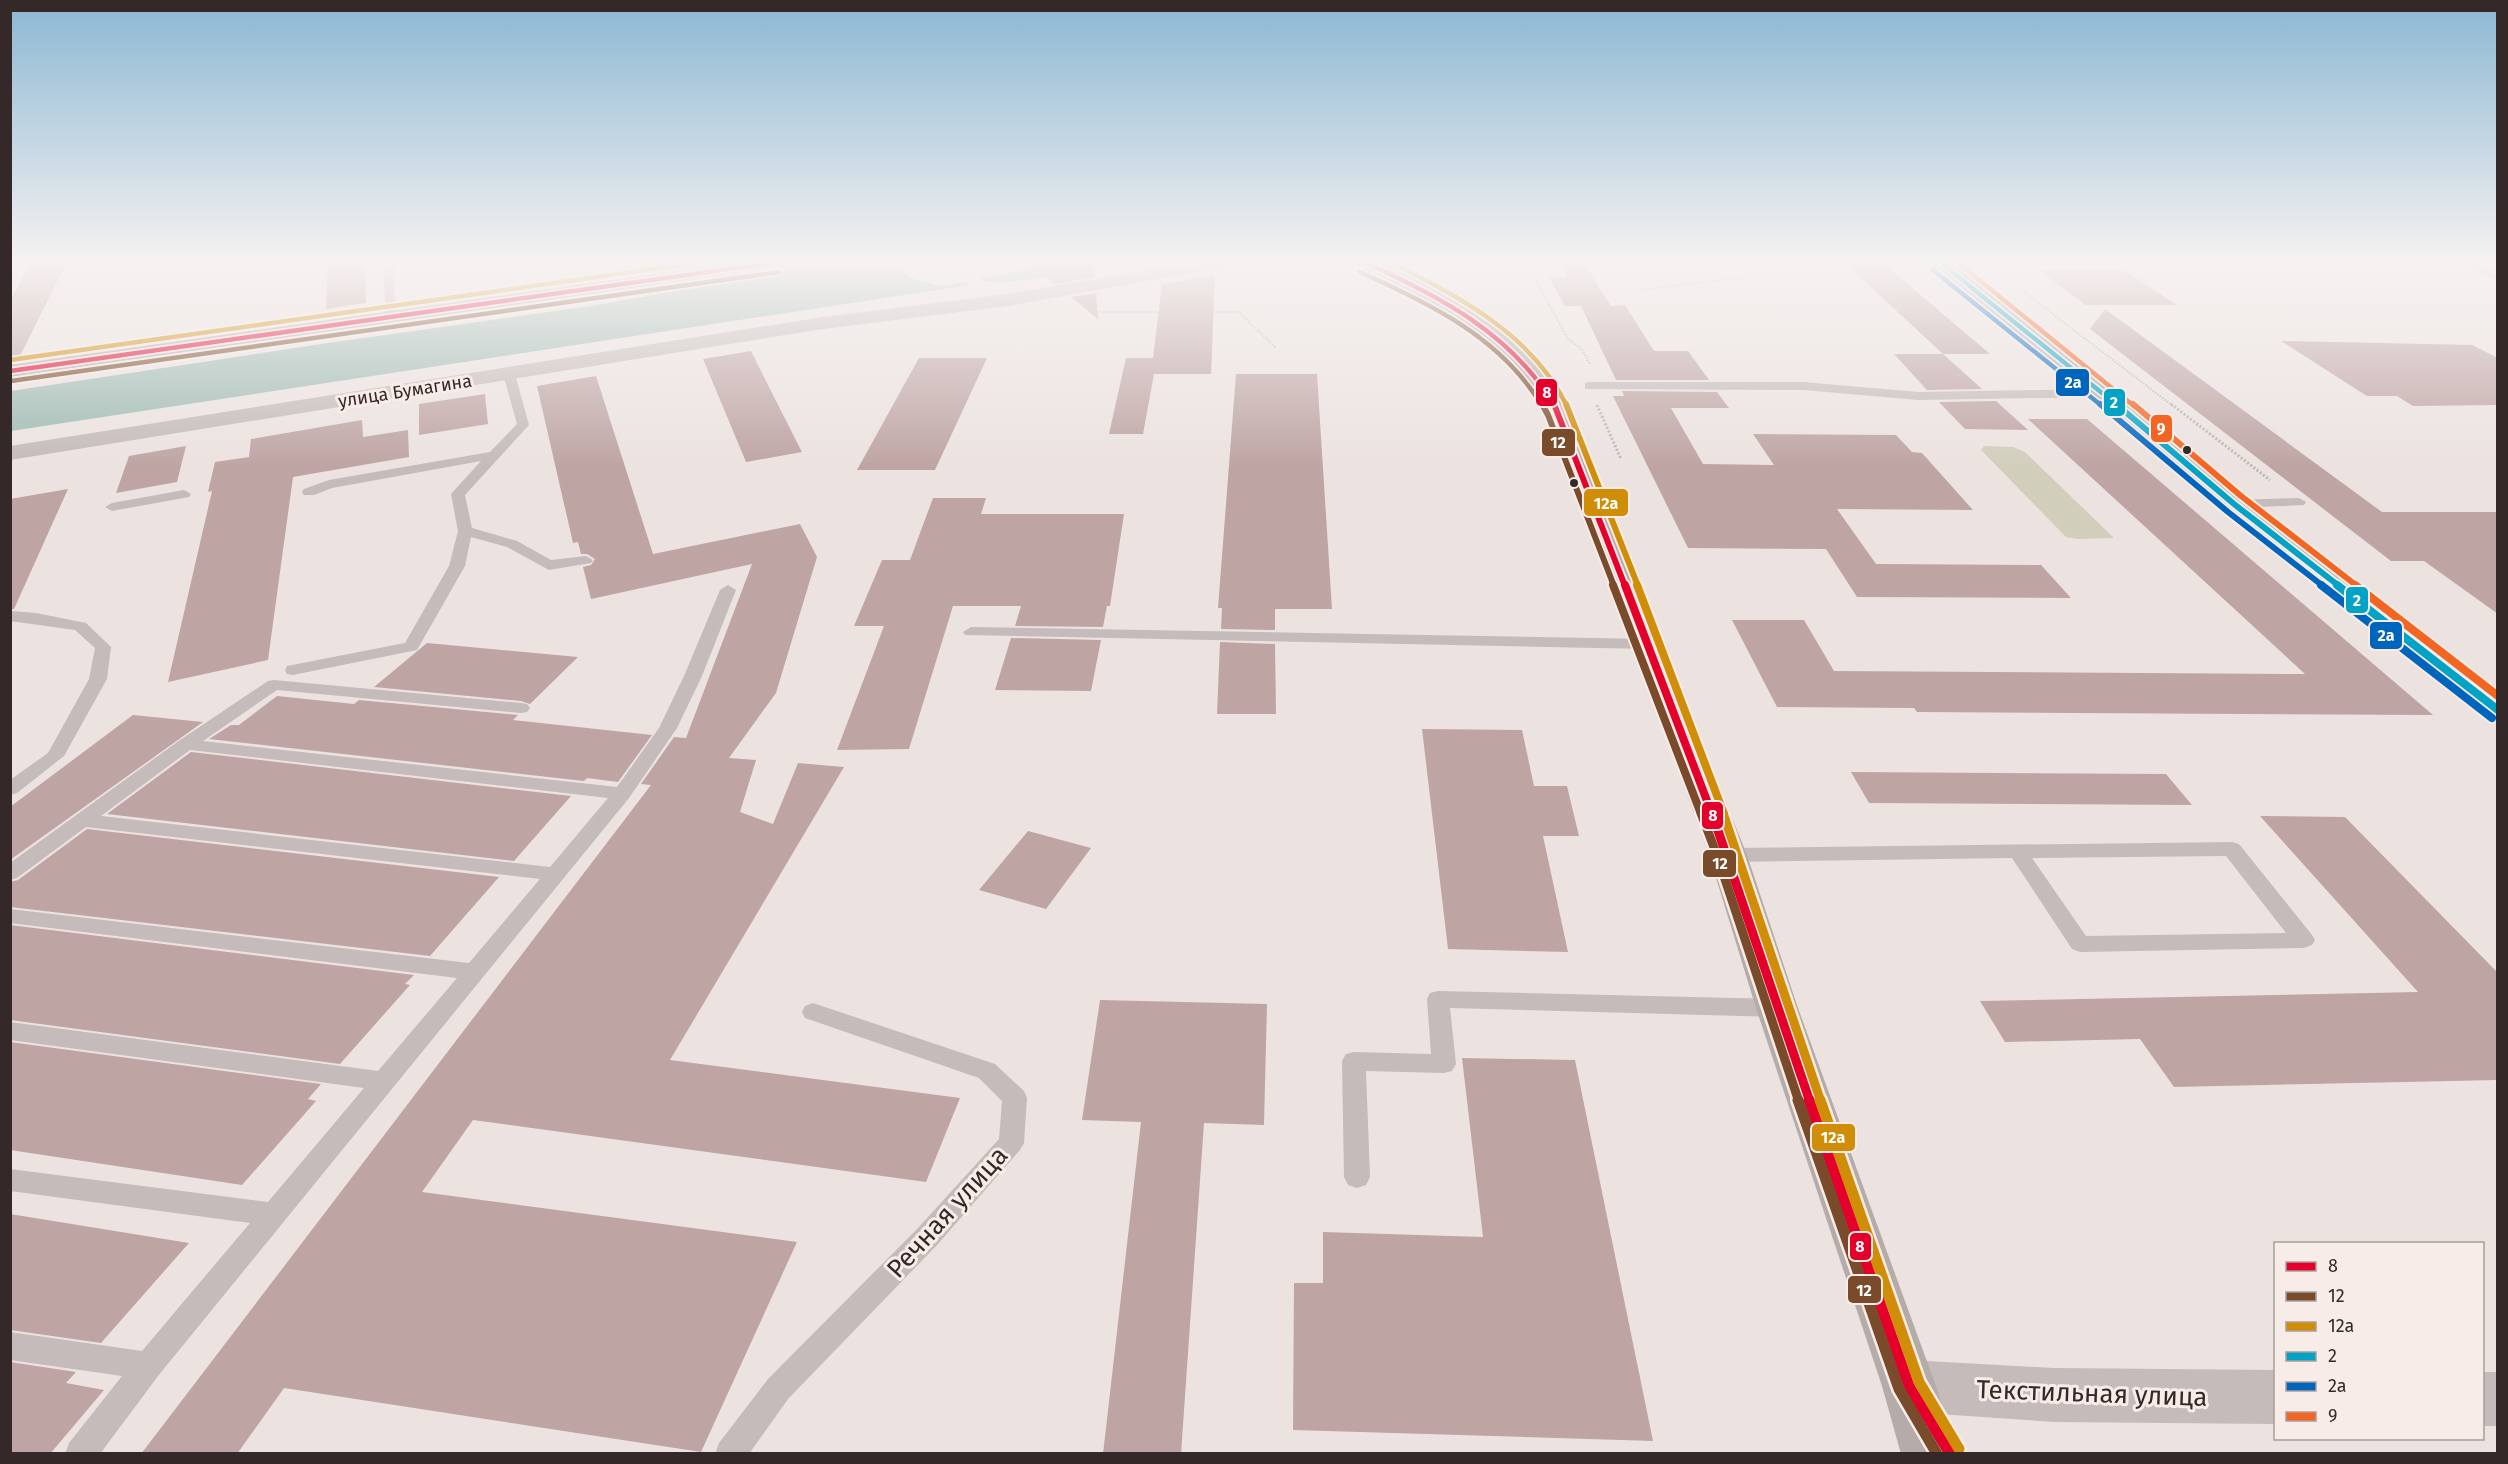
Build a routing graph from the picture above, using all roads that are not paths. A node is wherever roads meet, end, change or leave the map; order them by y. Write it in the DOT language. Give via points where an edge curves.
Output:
graph roads {
  1 [pos="291,330"];
  2 [pos="778,330"];
  3 [pos="1484,330"];
  4 [pos="2025,330"];
  5 [pos="10,371"];
  6 [pos="508,374"];
  7 [pos="1589,386"];
  8 [pos="2103,393"];
  9 [pos="10,453"];
  10 [pos="495,455"];
  11 [pos="309,492"];
  12 [pos="184,494"];
  13 [pos="2299,502"];
  14 [pos="2234,504"];
  15 [pos="112,507"];
  16 [pos="465,531"];
  17 [pos="586,560"];
  18 [pos="728,590"];
  19 [pos="10,616"];
  20 [pos="971,632"];
  21 [pos="1649,644"];
  22 [pos="293,670"];
  23 [pos="521,708"];
  24 [pos="2498,710"];
  25 [pos="186,744"];
  26 [pos="10,789"];
  27 [pos="622,794"];
  28 [pos="82,820"];
  29 [pos="2017,851"];
  30 [pos="1728,855"];
  31 [pos="10,873"];
  32 [pos="555,874"];
  33 [pos="10,916"];
  34 [pos="474,972"];
  35 [pos="1777,1008"];
  36 [pos="813,1012"];
  37 [pos="10,1031"];
  38 [pos="384,1081"];
  39 [pos="1357,1177"];
  40 [pos="10,1180"];
  41 [pos="273,1215"];
  42 [pos="10,1346"];
  43 [pos="148,1366"];
  44 [pos="1909,1386"];
  45 [pos="2274,1397"];
  46 [pos="80,1454"];
  47 [pos="730,1454"];
  48 [pos="1929,1454"];
  49 [pos="1950,1454"];
  1 -- 5 [label="main road"];
  2 -- 6 [label="street, улица Бумагина"];
  3 -- 21 [label="main road" via="1518,356 1543,384 1578,459"];
  4 -- 8 [label="main road"];
  6 -- 9 [label="street, улица Бумагина"];
  6 -- 10 [label="lane" via="523,425"];
  7 -- 8 [label="lane" via="1804,386 1918,396"];
  8 -- 14 [label="main road"];
  10 -- 11 [label="lane" via="329,484"];
  10 -- 16 [label="lane" via="458,494"];
  12 -- 15 [label="lane"];
  13 -- 14 [label="lane"];
  14 -- 24 [label="main road"];
  16 -- 17 [label="lane" via="512,544 549,565"];
  16 -- 22 [label="lane" via="457,566 411,647"];
  18 -- 27 [label="lane" via="668,728"];
  19 -- 26 [label="lane" via="80,626 103,647 98,678 55,756"];
  20 -- 21 [label="lane"];
  21 -- 30 [label="main road"];
  23 -- 25 [label="lane" via="274,685"];
  25 -- 27 [label="lane"];
  25 -- 28 [label="lane"];
  27 -- 32 [label="lane"];
  28 -- 31 [label="lane"];
  28 -- 32 [label="lane"];
  29 -- 29 [label="lane" via="2232,849 2304,940 2080,944"];
  29 -- 30 [label="lane"];
  30 -- 35 [label="main road"];
  32 -- 34 [label="lane"];
  33 -- 34 [label="lane"];
  34 -- 38 [label="lane"];
  35 -- 39 [label="lane" via="1438,999 1444,1064 1354,1061"];
  35 -- 44 [label="main road"];
  36 -- 47 [label="lane, Речная улица" via="987,1071 1015,1098 1011,1143 928,1236 778,1389"];
  37 -- 38 [label="lane"];
  38 -- 41 [label="lane"];
  40 -- 41 [label="lane"];
  41 -- 43 [label="lane"];
  42 -- 43 [label="lane"];
  43 -- 46 [label="lane"];
  44 -- 45 [label="street, Текстильная улица" via="2054,1395"];
  44 -- 48 [label="main road"];
  44 -- 49 [label="main road"];
}
